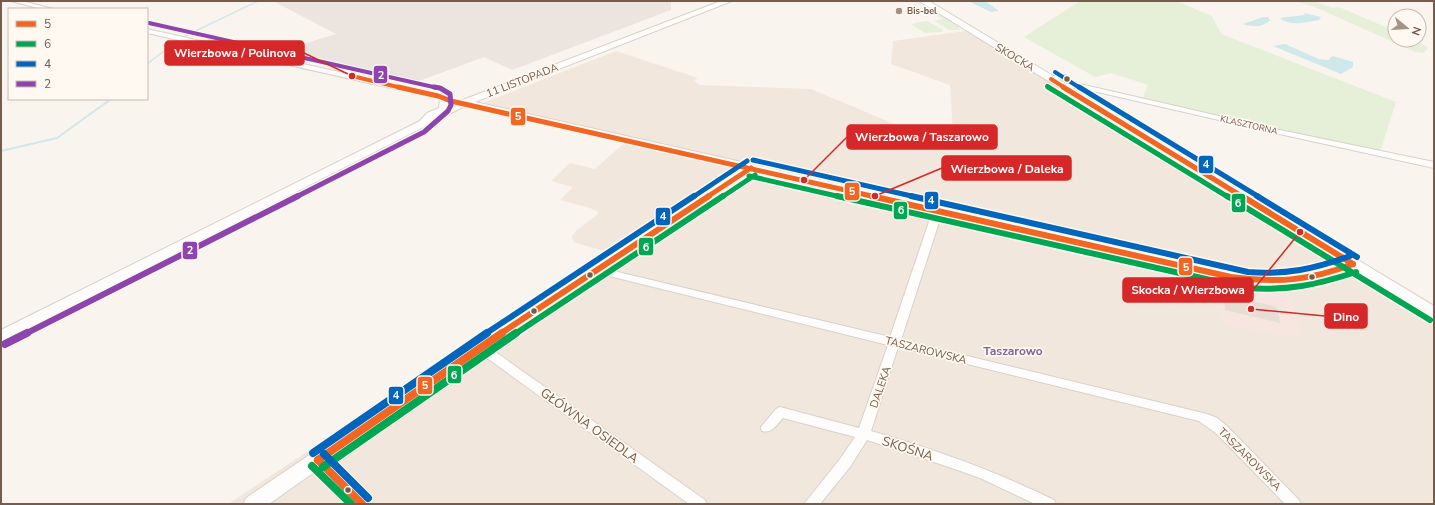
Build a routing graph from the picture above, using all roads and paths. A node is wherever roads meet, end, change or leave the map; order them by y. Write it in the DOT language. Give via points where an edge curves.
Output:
graph roads {
  1 [pos="14,1"];
  2 [pos="728,1"];
  3 [pos="923,1"];
  4 [pos="46,8"];
  5 [pos="148,31"];
  6 [pos="1064,82"];
  7 [pos="440,97"];
  8 [pos="464,103"];
  9 [pos="420,125"];
  10 [pos="1434,165"];
  11 [pos="750,168"];
  12 [pos="938,210"];
  13 [pos="1353,264"];
  14 [pos="597,270"];
  15 [pos="1434,313"];
  16 [pos="1,337"];
  17 [pos="894,343"];
  18 [pos="480,347"];
  19 [pos="767,427"];
  20 [pos="864,433"];
  21 [pos="318,460"];
  22 [pos="253,504"];
  23 [pos="362,504"];
  24 [pos="700,504"];
  25 [pos="811,504"];
  26 [pos="1049,504"];
  27 [pos="1294,504"];
  1 -- 4 [label="street"];
  2 -- 8 [label="street, 11 LISTOPADA"];
  3 -- 6 [label="street, SKOCKA" via="1052,79"];
  5 -- 7 [label="street"];
  6 -- 10 [label="street, KLASZTORNA" via="1275,132"];
  6 -- 13 [label="street, SKOCKA"];
  7 -- 8 [label="street"];
  7 -- 9 [label="street" via="444,103 442,109 430,115"];
  8 -- 9 [label="street, 11 LISTOPADA"];
  8 -- 11 [label="street"];
  9 -- 16 [label="street, 11 LISTOPADA"];
  11 -- 12 [label="street"];
  11 -- 14 [label="street"];
  12 -- 13 [label="street" via="1255,281 1296,281"];
  12 -- 17 [label="street, DALEKA"];
  13 -- 15 [label="street, SKOCKA"];
  14 -- 17 [label="street, TASZAROWSKA"];
  14 -- 18 [label="street"];
  17 -- 20 [label="street, DALEKA"];
  17 -- 27 [label="street, TASZAROWSKA" via="1202,417 1222,430"];
  18 -- 21 [label="street"];
  18 -- 24 [label="street, GŁÓWNA OSIEDLA"];
  19 -- 20 [label="street, SKOŚNA" via="780,412"];
  20 -- 25 [label="street, DALEKA" via="845,463"];
  20 -- 26 [label="street, SKOŚNA" via="972,469"];
  21 -- 22 [label="street"];
  21 -- 23 [label="street"];
}
